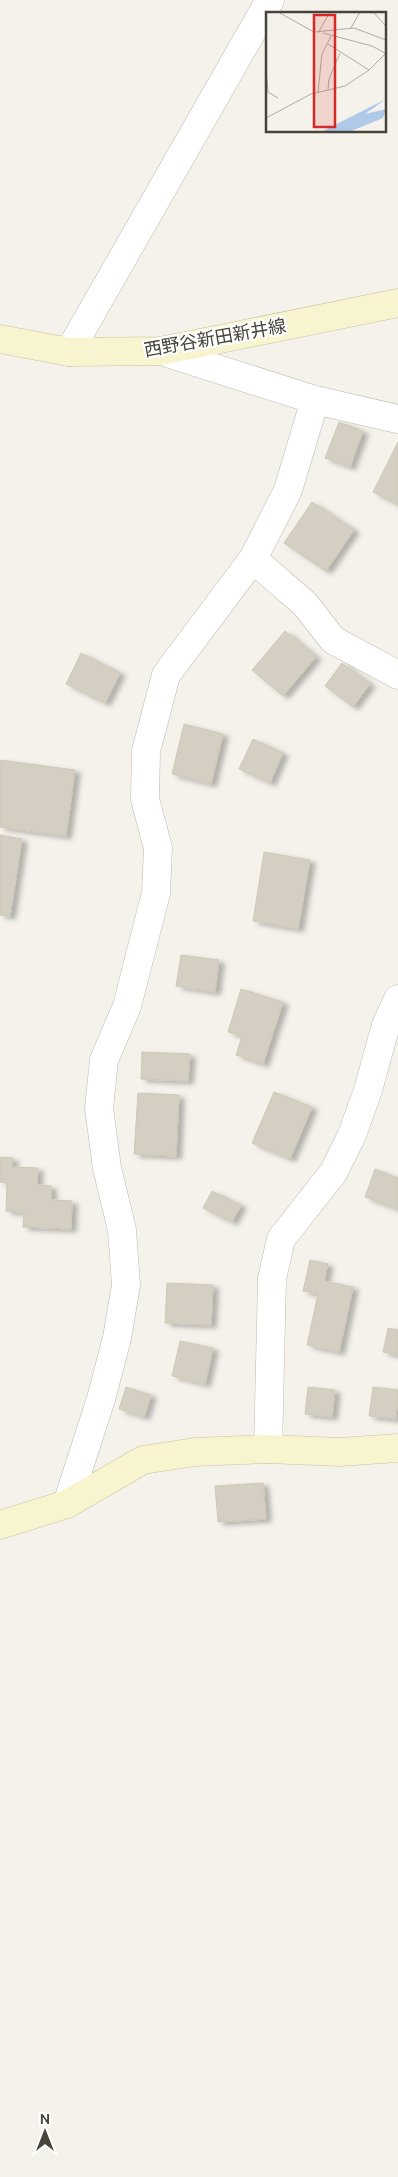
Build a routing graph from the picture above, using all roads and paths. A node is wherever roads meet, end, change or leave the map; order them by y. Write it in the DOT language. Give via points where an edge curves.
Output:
graph roads {
  1 [pos="270,0"];
  2 [pos="398,303"];
  3 [pos="0,339"];
  4 [pos="161,351"];
  5 [pos="69,352"];
  6 [pos="315,400"];
  7 [pos="398,418"];
  8 [pos="253,559"];
  9 [pos="398,675"];
  10 [pos="398,999"];
  11 [pos="398,1448"];
  12 [pos="268,1450"];
  13 [pos="67,1504"];
  14 [pos="0,1525"];
  1 -- 5 [label="street"];
  2 -- 4 [label="street, 西野谷新田新井線"];
  3 -- 5 [label="street, 西野谷新田新井線"];
  4 -- 5 [label="street, 西野谷新田新井線"];
  4 -- 6 [label="street"];
  6 -- 7 [label="street"];
  6 -- 8 [label="street" via="288,490"];
  8 -- 9 [label="street" via="306,604 333,640"];
  8 -- 13 [label="street" via="166,675 146,752 145,799 158,848 156,893 127,1006 104,1060 99,1108 107,1168 122,1230 126,1285 108,1373"];
  10 -- 12 [label="street" via="386,1025 352,1135 333,1173 281,1239 272,1279"];
  11 -- 12 [label="street" via="340,1452"];
  12 -- 13 [label="street" via="195,1452 143,1460"];
  13 -- 14 [label="street"];
}
